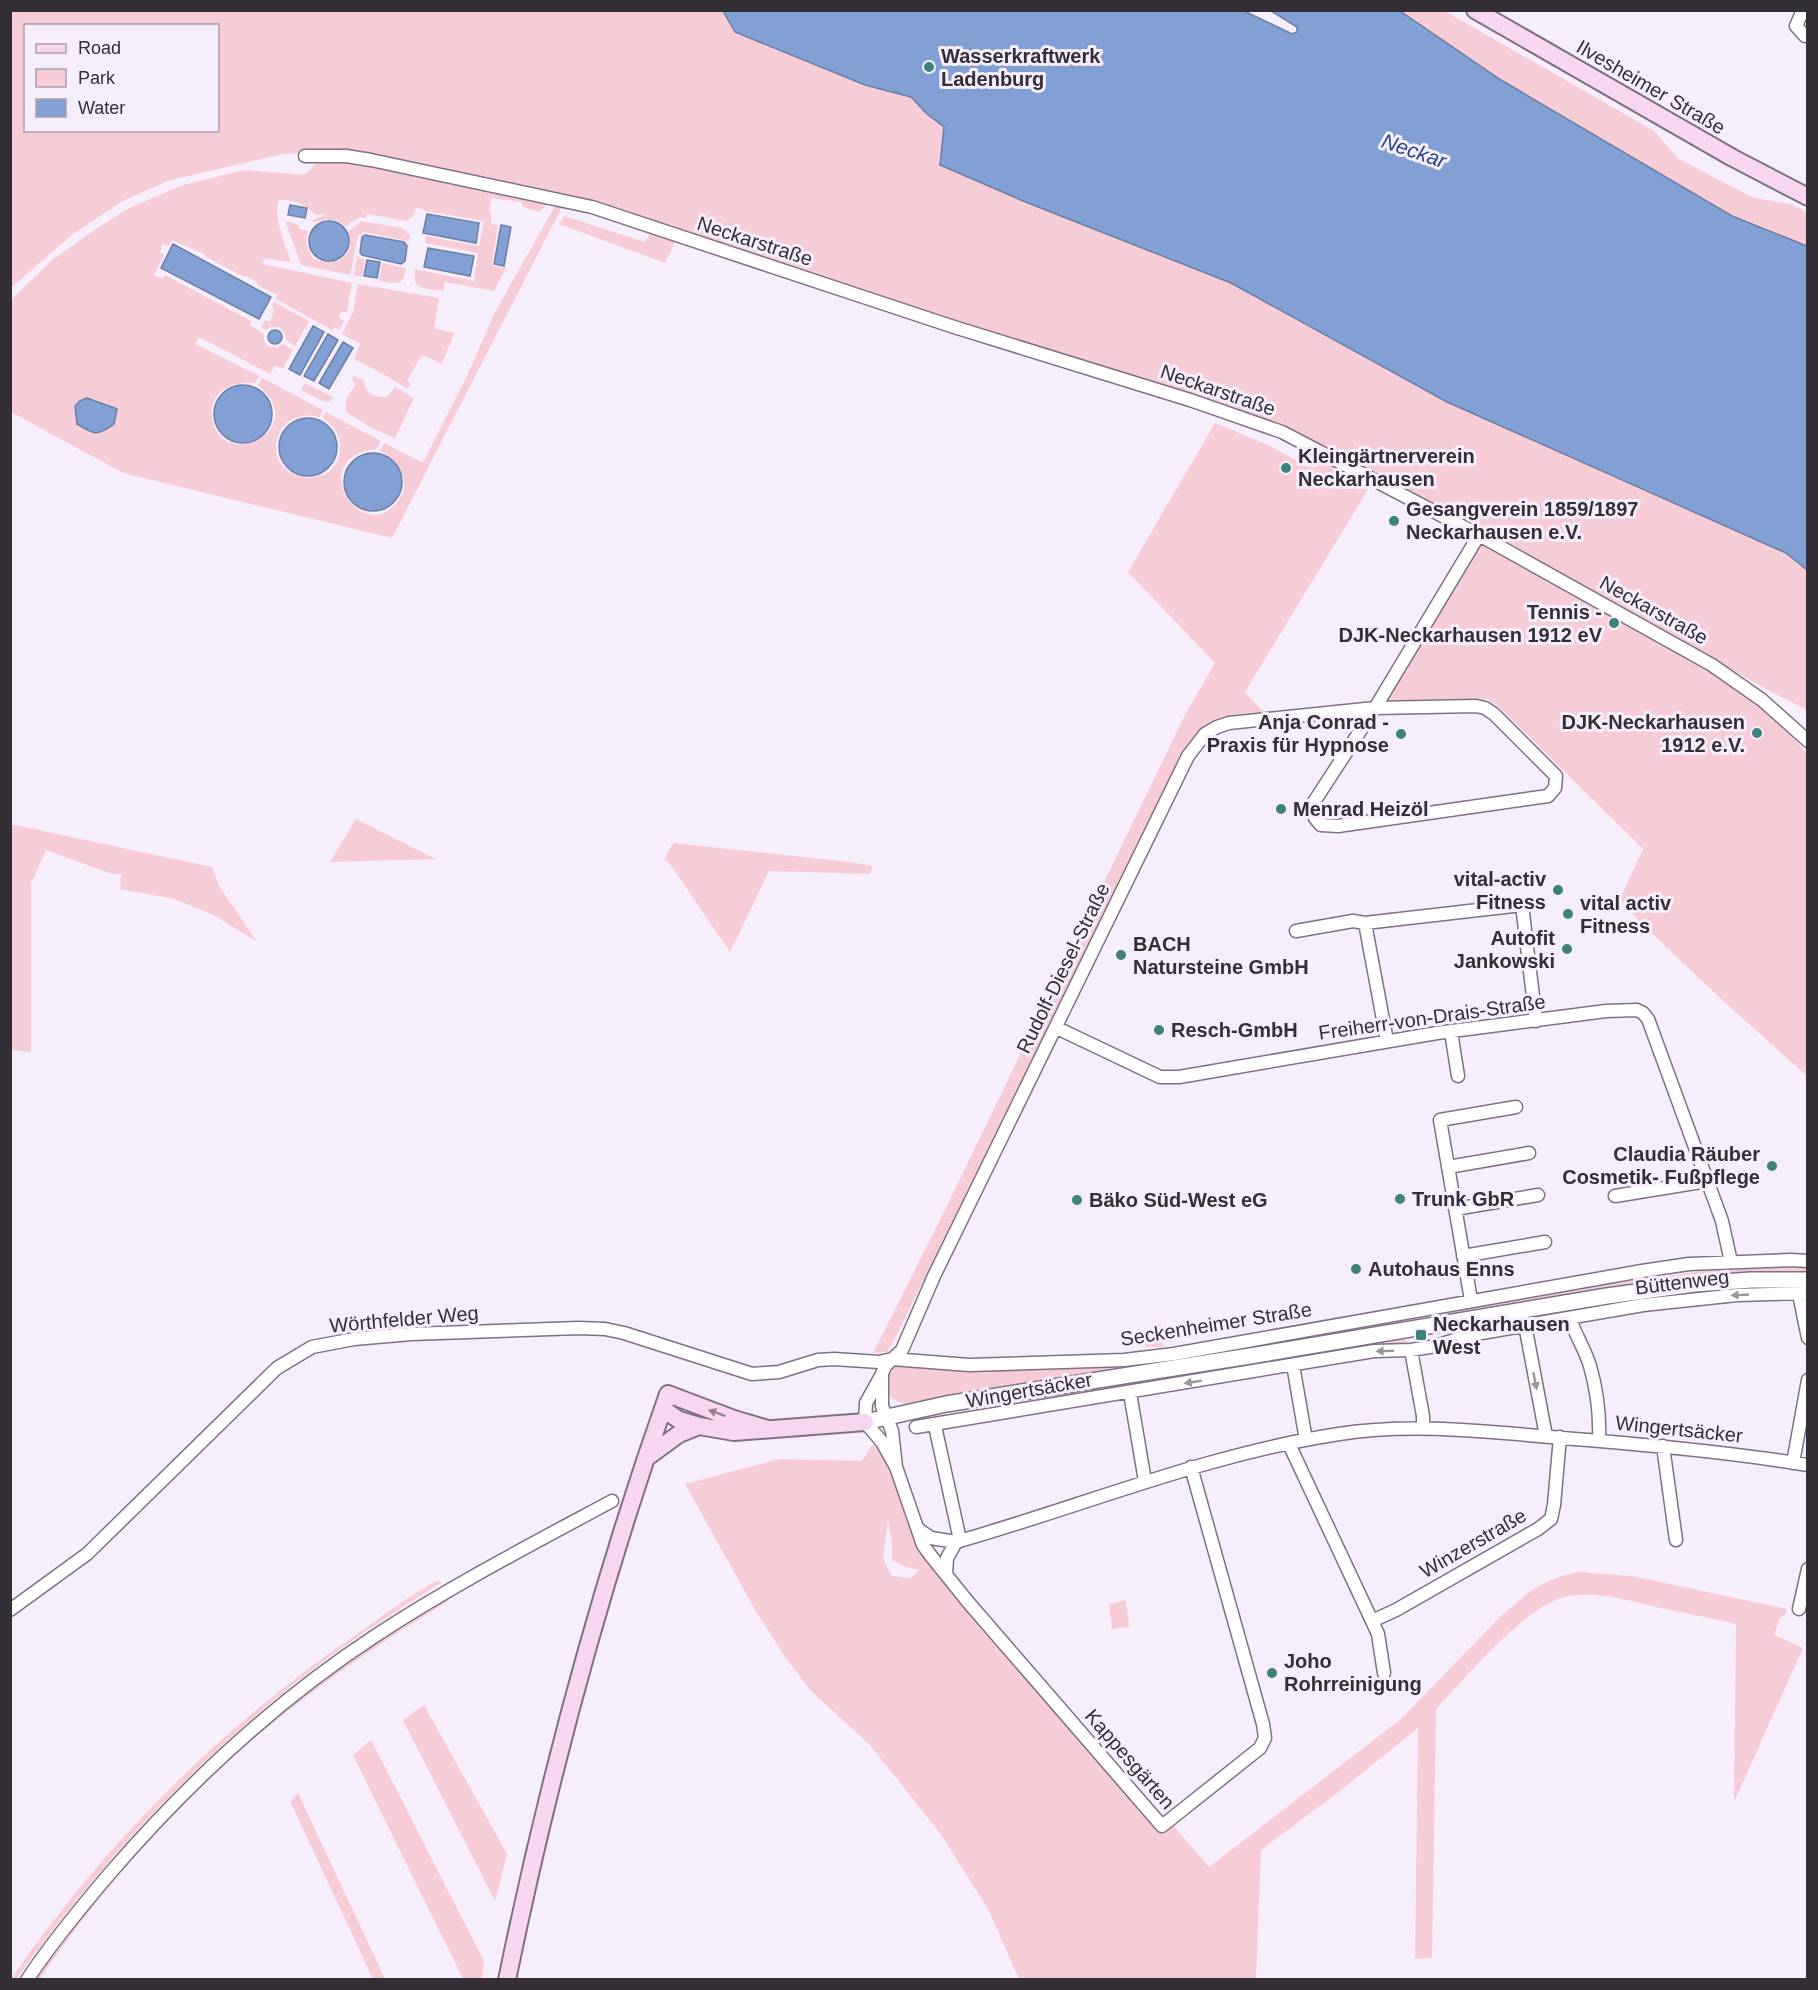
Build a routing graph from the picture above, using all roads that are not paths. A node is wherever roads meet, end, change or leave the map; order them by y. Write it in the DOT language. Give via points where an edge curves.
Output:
graph roads {
  1 [pos="1475,10"];
  2 [pos="1803,10"];
  3 [pos="1808,15"];
  4 [pos="1808,36"];
  5 [pos="305,156"];
  6 [pos="1808,197"];
  7 [pos="1479,535"];
  8 [pos="1375,708"];
  9 [pos="1808,741"];
  10 [pos="1365,923"];
  11 [pos="1296,931"];
  12 [pos="1536,1021"];
  13 [pos="1057,1028"];
  14 [pos="1451,1032"];
  15 [pos="1387,1041"];
  16 [pos="1458,1076"];
  17 [pos="1516,1107"];
  18 [pos="1529,1153"];
  19 [pos="1448,1167"];
  20 [pos="1707,1181"];
  21 [pos="1538,1195"];
  22 [pos="1615,1196"];
  23 [pos="1455,1209"];
  24 [pos="1545,1242"];
  25 [pos="1463,1256"];
  26 [pos="1808,1261"];
  27 [pos="1731,1262"];
  28 [pos="1808,1280"];
  29 [pos="1803,1294"];
  30 [pos="1471,1300"];
  31 [pos="1570,1318"];
  32 [pos="1525,1325"];
  33 [pos="1808,1338"];
  34 [pos="1411,1350"];
  35 [pos="892,1359"];
  36 [pos="1293,1365"];
  37 [pos="882,1374"];
  38 [pos="1808,1380"];
  39 [pos="1130,1392"];
  40 [pos="665,1401"];
  41 [pos="887,1417"];
  42 [pos="866,1422"];
  43 [pos="699,1426"];
  44 [pos="935,1426"];
  45 [pos="916,1427"];
  46 [pos="768,1428"];
  47 [pos="1424,1428"];
  48 [pos="1546,1436"];
  49 [pos="1560,1437"];
  50 [pos="1306,1440"];
  51 [pos="1599,1441"];
  52 [pos="1289,1444"];
  53 [pos="1663,1446"];
  54 [pos="646,1458"];
  55 [pos="1793,1463"];
  56 [pos="1808,1465"];
  57 [pos="896,1467"];
  58 [pos="1191,1467"];
  59 [pos="1145,1481"];
  60 [pos="612,1501"];
  61 [pos="918,1529"];
  62 [pos="1676,1540"];
  63 [pos="958,1541"];
  64 [pos="1808,1569"];
  65 [pos="946,1575"];
  66 [pos="10,1610"];
  67 [pos="1799,1610"];
  68 [pos="1372,1621"];
  69 [pos="1384,1673"];
  70 [pos="27,1980"];
  71 [pos="507,1980"];
  1 -- 6 [label="main road, Ilvesheimer Straße"];
  2 -- 3 [label="street"];
  2 -- 4 [label="street" via="1797,26"];
  5 -- 7 [label="street, Neckarstraße" via="346,156 592,207 954,327 1184,398 1282,432"];
  7 -- 8 [label="street"];
  7 -- 9 [label="street, Neckarstraße" via="1712,665 1762,700"];
  8 -- 8 [label="street, Rudolf-Diesel-Straße" via="1312,805 1321,825 1338,826 1548,795 1555,788 1556,776 1547,765 1485,708"];
  8 -- 13 [label="street, Rudolf-Diesel-Straße" via="1229,723 1205,734 1188,756"];
  10 -- 11 [label="street" via="1353,921"];
  10 -- 12 [label="street" via="1522,905"];
  10 -- 15 [label="street"];
  12 -- 14 [label="street, Freiherr-von-Drais-Straße"];
  12 -- 20 [label="street, Freiherr-von-Drais-Straße" via="1630,1009 1643,1013 1671,1077"];
  13 -- 15 [label="street, Freiherr-von-Drais-Straße" via="1160,1077"];
  13 -- 35 [label="street, Rudolf-Diesel-Straße" via="934,1276 902,1350"];
  14 -- 15 [label="street, Freiherr-von-Drais-Straße"];
  14 -- 16 [label="street"];
  17 -- 19 [label="street" via="1440,1120"];
  18 -- 19 [label="street"];
  19 -- 23 [label="street"];
  20 -- 22 [label="street"];
  20 -- 27 [label="street, Freiherr-von-Drais-Straße" via="1722,1221"];
  21 -- 23 [label="street"];
  23 -- 25 [label="street"];
  24 -- 25 [label="street"];
  25 -- 30 [label="street"];
  26 -- 27 [label="street, Seckenheimer Straße"];
  27 -- 30 [label="street, Seckenheimer Straße" via="1689,1264"];
  28 -- 41 [label="street" via="1750,1280 1606,1296 1008,1393"];
  29 -- 31 [label="street, Büttenweg, one-way" via="1737,1295"];
  29 -- 33 [label="street"];
  30 -- 35 [label="street, Seckenheimer Straße" via="1185,1353 1124,1360 969,1365"];
  31 -- 32 [label="street, Büttenweg"];
  31 -- 51 [label="street" via="1590,1364"];
  32 -- 34 [label="street, Wingertsäcker"];
  32 -- 48 [label="street, one-way"];
  34 -- 36 [label="street, Wingertsäcker, one-way" via="1374,1351"];
  34 -- 47 [label="street"];
  35 -- 37 [label="street, Rudolf-Diesel-Straße"];
  35 -- 66 [label="street, Wörthfelder Weg" via="818,1360 752,1374 646,1339 605,1329 579,1328 411,1334 312,1347 277,1368 87,1554"];
  36 -- 39 [label="street, Wingertsäcker, one-way"];
  36 -- 50 [label="street"];
  37 -- 41 [label="street" via="882,1406"];
  37 -- 42 [label="street, Rudolf-Diesel-Straße" via="866,1403"];
  38 -- 55 [label="street"];
  39 -- 44 [label="street, Wingertsäcker"];
  39 -- 59 [label="street"];
  40 -- 43 [label="main road" via="679,1420"];
  46 -- 40 [label="main road, one-way"];
  40 -- 54 [label="main road"];
  41 -- 42 [label="street"];
  41 -- 57 [label="street, Kappesgärten"];
  42 -- 46 [label="main road"];
  42 -- 57 [label="street, Kappesgärten"];
  43 -- 46 [label="main road" via="734,1432"];
  43 -- 54 [label="main road" via="679,1434"];
  44 -- 45 [label="street, Wingertsäcker"];
  44 -- 63 [label="street"];
  47 -- 48 [label="street, Wingertsäcker"];
  47 -- 50 [label="street, Wingertsäcker"];
  48 -- 49 [label="street, Wingertsäcker"];
  49 -- 51 [label="street, Wingertsäcker"];
  49 -- 68 [label="street, Winzerstraße" via="1551,1519"];
  50 -- 52 [label="street, Wingertsäcker"];
  51 -- 53 [label="street, Wingertsäcker"];
  52 -- 58 [label="street, Wingertsäcker"];
  52 -- 68 [label="street"];
  53 -- 55 [label="street, Wingertsäcker"];
  53 -- 62 [label="street"];
  54 -- 71 [label="main road" via="560,1746"];
  55 -- 56 [label="street, Wingertsäcker"];
  57 -- 61 [label="street, Kappesgärten"];
  58 -- 59 [label="street, Wingertsäcker"];
  58 -- 65 [label="street, Kappesgärten" via="1265,1738 1260,1748 1162,1826"];
  59 -- 63 [label="street, Wingertsäcker"];
  60 -- 70 [label="street" via="392,1625 252,1729 139,1840 79,1909"];
  61 -- 63 [label="street" via="931,1538"];
  61 -- 65 [label="street, Kappesgärten" via="923,1545"];
  63 -- 65 [label="street" via="947,1558"];
  64 -- 67 [label="street"];
  68 -- 69 [label="street"];
}
